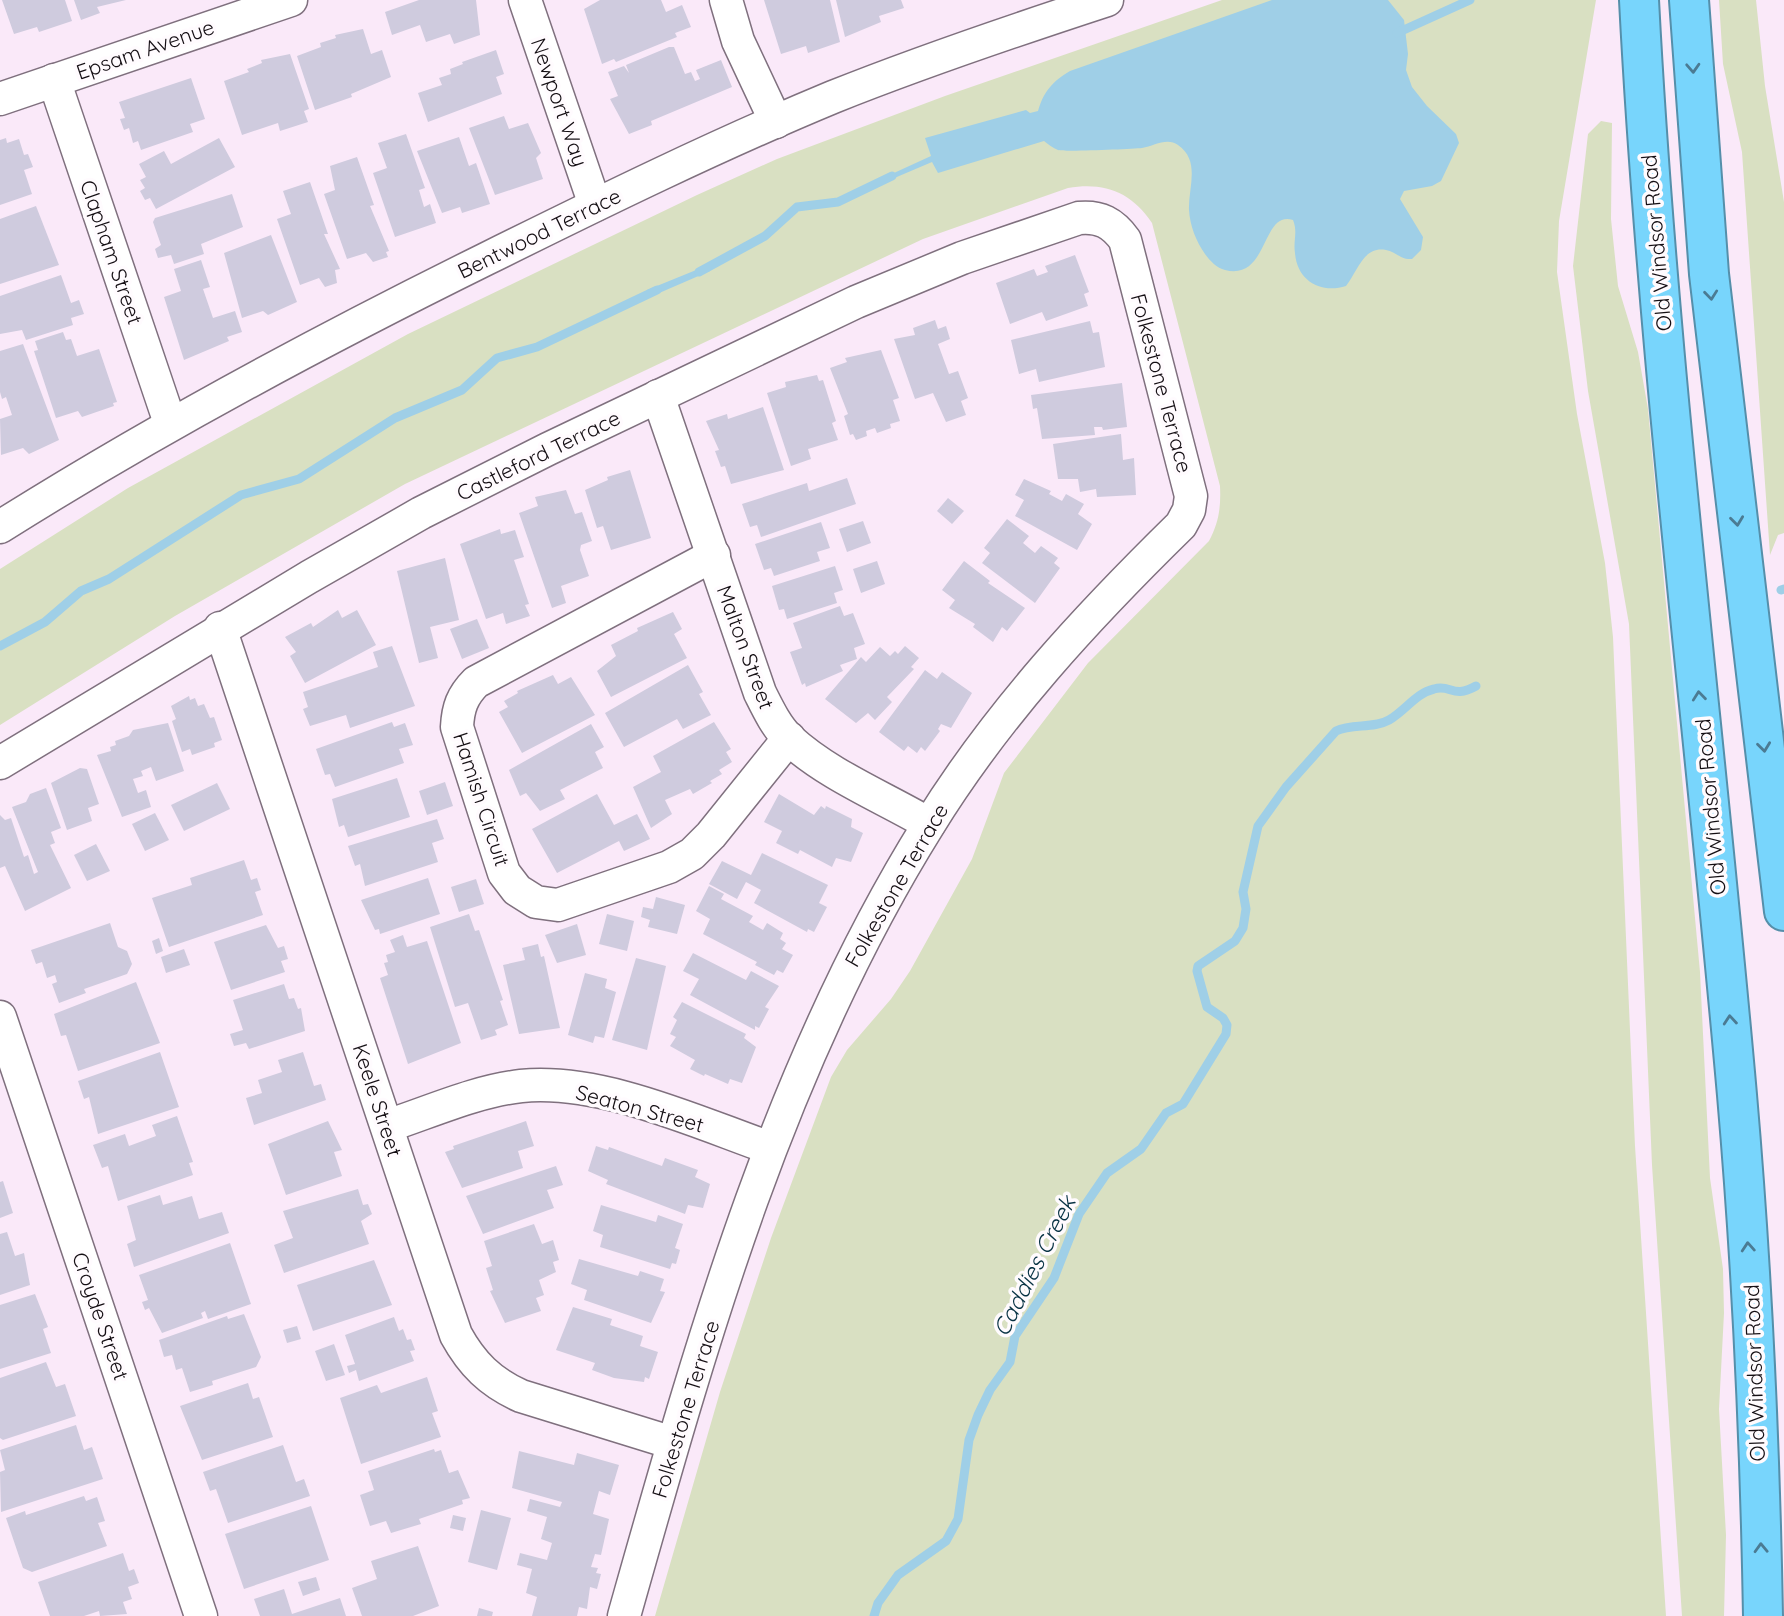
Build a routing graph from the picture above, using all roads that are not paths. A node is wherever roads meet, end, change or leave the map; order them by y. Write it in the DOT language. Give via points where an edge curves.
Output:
graph roads {
  1 [pos="291,0"];
  2 [pos="525,0"];
  3 [pos="726,0"];
  4 [pos="1107,0"];
  5 [pos="1639,0"];
  6 [pos="1689,0"];
  7 [pos="54,80"];
  8 [pos="0,99"];
  9 [pos="776,122"];
  10 [pos="595,205"];
  11 [pos="1108,222"];
  12 [pos="658,396"];
  13 [pos="170,423"];
  14 [pos="0,527"];
  15 [pos="713,555"];
  16 [pos="220,628"];
  17 [pos="789,738"];
  18 [pos="0,763"];
  19 [pos="929,824"];
  20 [pos="1784,911"];
  21 [pos="0,1017"];
  22 [pos="387,1126"];
  23 [pos="770,1148"];
  24 [pos="673,1443"];
  25 [pos="201,1616"];
  26 [pos="624,1616"];
  27 [pos="1763,1616"];
  1 -- 7 [label="street, Epsam Avenue"];
  2 -- 10 [label="street, Newport Way"];
  3 -- 9 [label="street" via="738,41"];
  4 -- 9 [label="street, Bentwood Terrace" via="929,60"];
  27 -- 5 [label="highway, Old Windsor Road, one-way" via="1752,1323 1737,1098 1653,214"];
  6 -- 20 [label="highway, one-way" via="1709,274"];
  7 -- 8 [label="street, Epsam Avenue"];
  7 -- 13 [label="street, Clapham Street"];
  9 -- 10 [label="street, Bentwood Terrace"];
  10 -- 13 [label="street, Bentwood Terrace" via="349,326"];
  11 -- 12 [label="street, Castleford Terrace" via="1079,218 962,258 856,302"];
  11 -- 19 [label="street, Folkestone Terrace" via="1125,240 1191,496 1189,510 1181,525 1074,634 1022,695"];
  12 -- 15 [label="street, Malton Street"];
  12 -- 16 [label="street, Castleford Terrace" via="421,513"];
  13 -- 14 [label="street, Bentwood Terrace"];
  15 -- 17 [label="street, Malton Street" via="760,693"];
  15 -- 17 [label="street, Hamish Circuit" via="476,682 465,694 457,727 504,873 517,890 536,902 558,905 669,867 692,854 711,835"];
  16 -- 18 [label="street, Castleford Terrace"];
  16 -- 22 [label="street, Keele Street"];
  17 -- 19 [label="street, Malton Street" via="816,760"];
  19 -- 23 [label="street, Folkestone Terrace" via="834,995"];
  21 -- 25 [label="street, Croyde Street"];
  22 -- 23 [label="street, Seaton Street" via="495,1091 548,1085 636,1102"];
  22 -- 24 [label="street, Keele Street" via="456,1335 484,1374 521,1396"];
  23 -- 24 [label="street, Folkestone Terrace"];
  24 -- 26 [label="street, Folkestone Terrace"];
}
